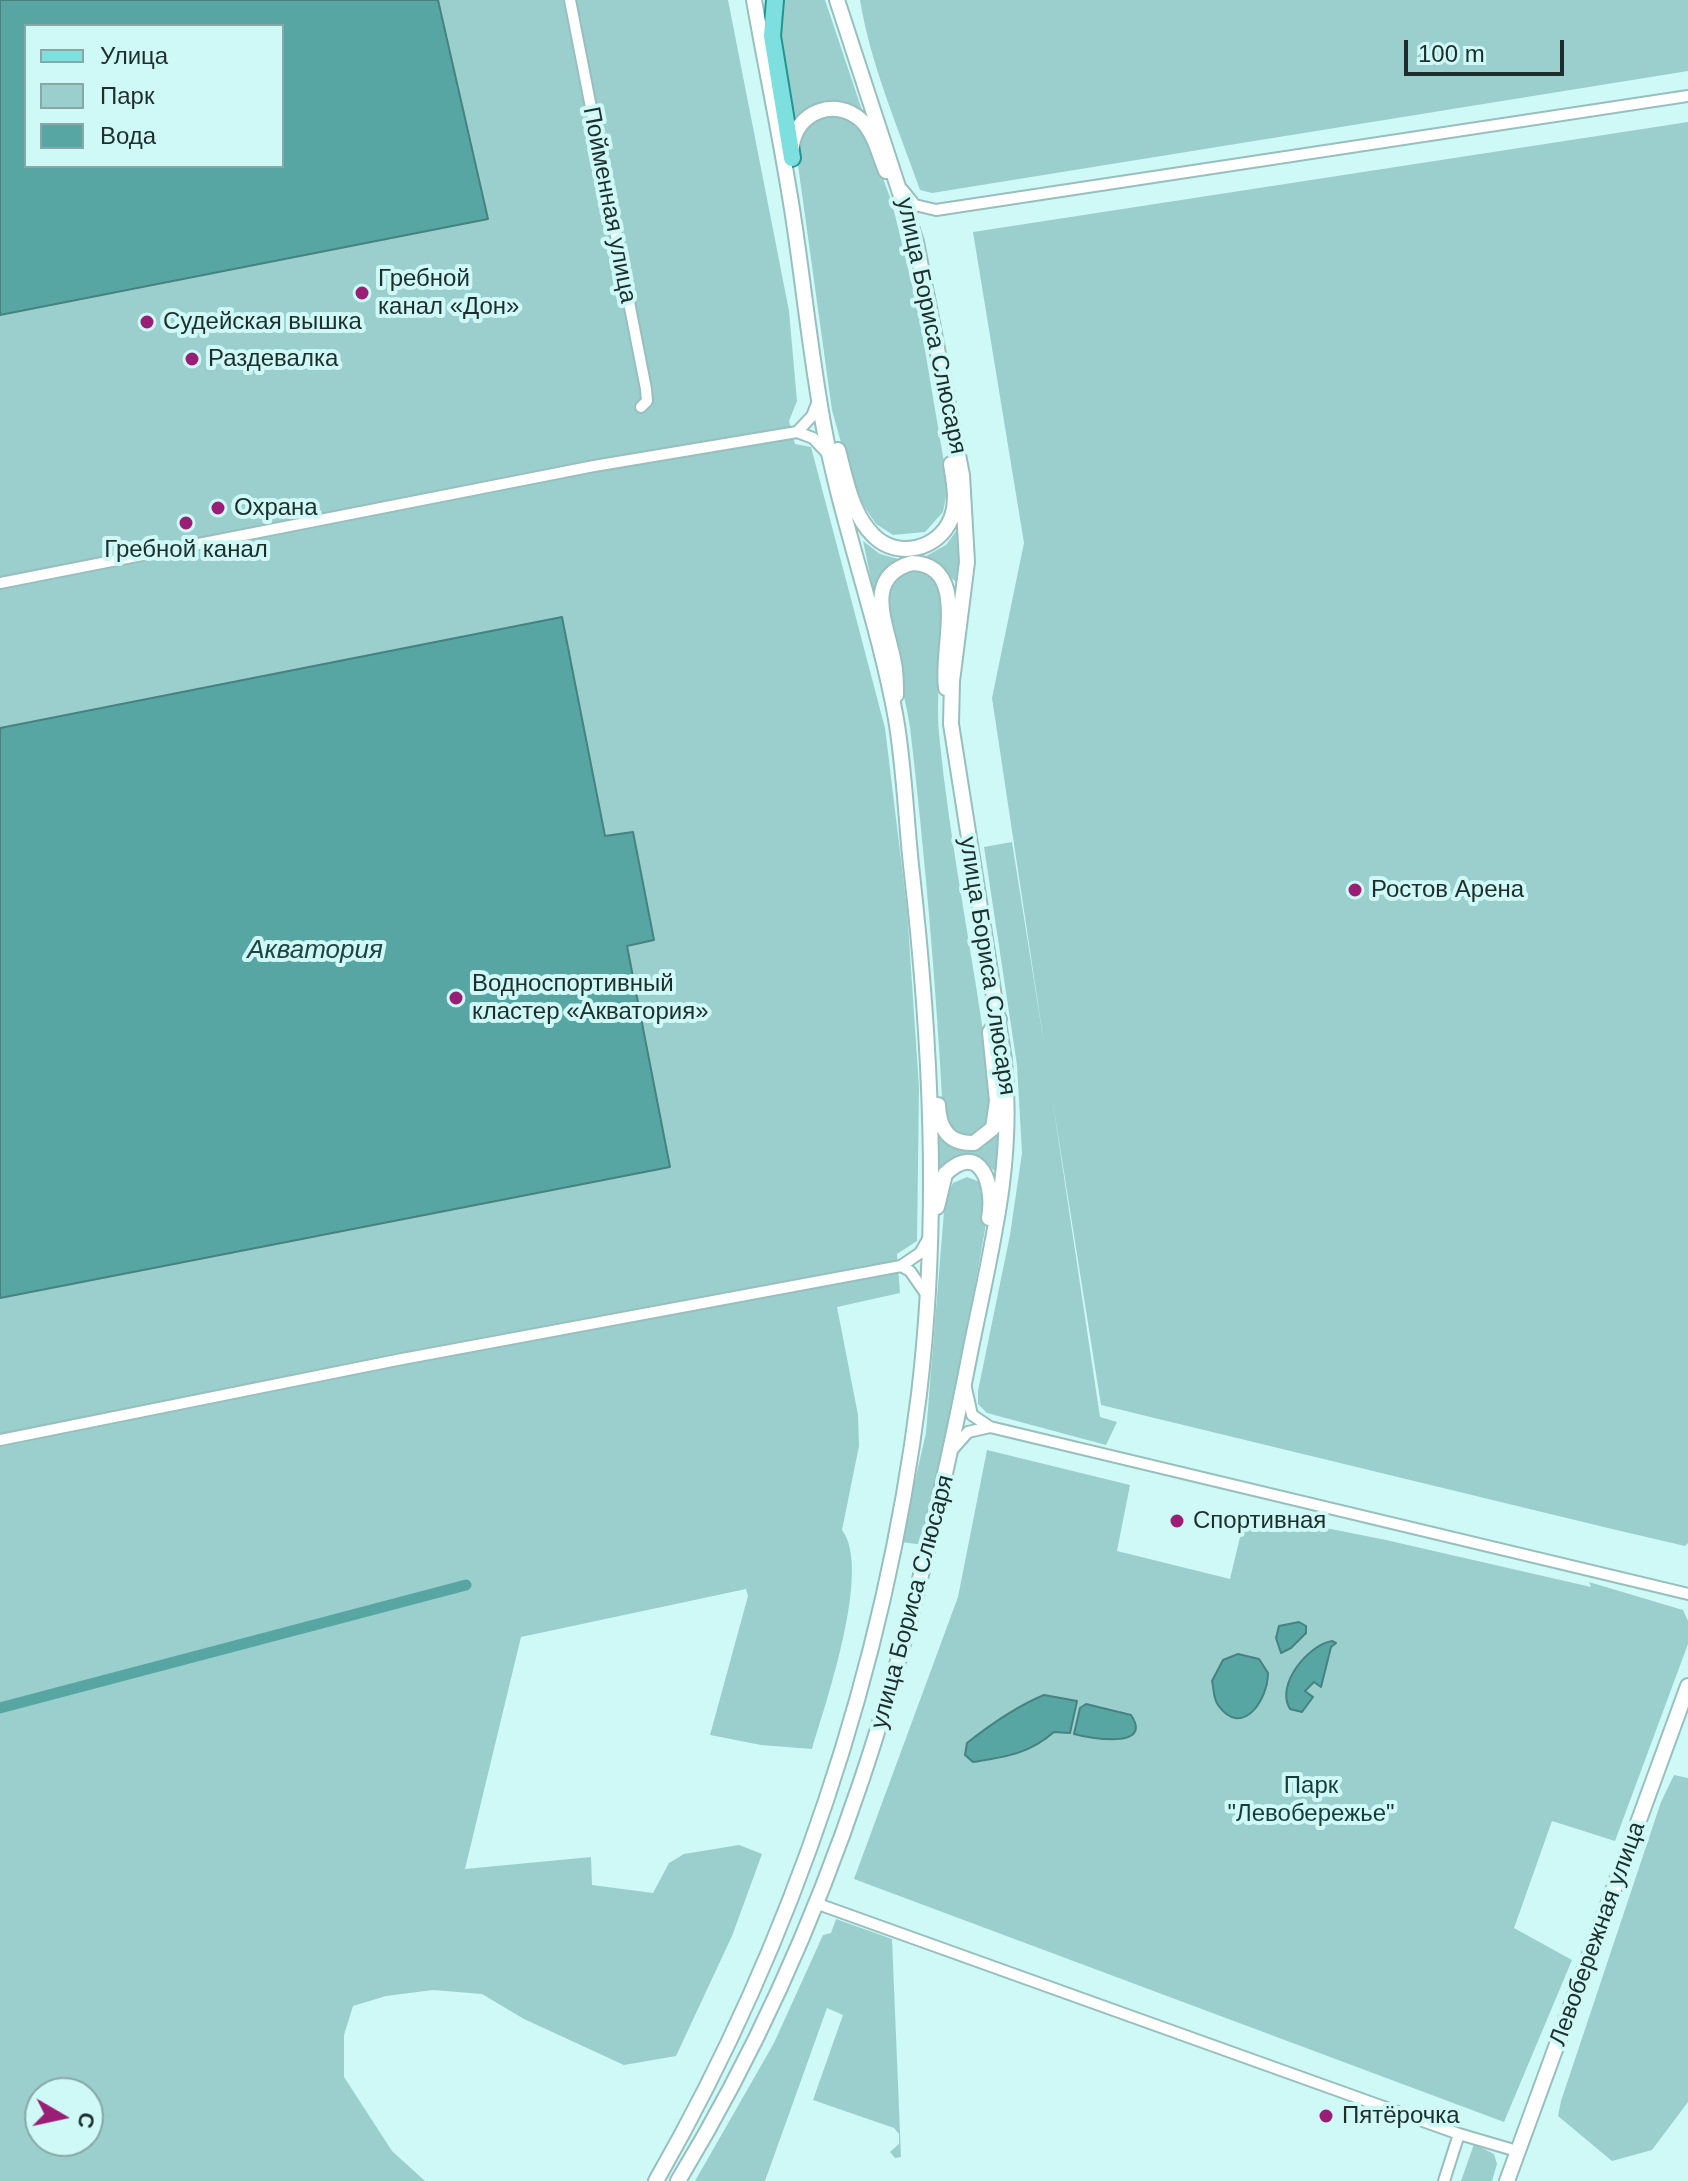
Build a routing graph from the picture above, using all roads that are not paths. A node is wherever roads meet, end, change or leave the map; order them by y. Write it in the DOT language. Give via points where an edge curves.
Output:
graph roads {
  1 [pos="570,0"];
  2 [pos="754,0"];
  3 [pos="775,0"];
  4 [pos="837,0"];
  5 [pos="1688,96"];
  6 [pos="792,158"];
  7 [pos="903,195"];
  8 [pos="795,227"];
  9 [pos="946,395"];
  10 [pos="819,399"];
  11 [pos="641,407"];
  12 [pos="824,428"];
  13 [pos="797,432"];
  14 [pos="830,457"];
  15 [pos="0,583"];
  16 [pos="896,721"];
  17 [pos="951,724"];
  18 [pos="999,1019"];
  19 [pos="929,1047"];
  20 [pos="928,1247"];
  21 [pos="901,1266"];
  22 [pos="987,1268"];
  23 [pos="926,1294"];
  24 [pos="966,1374"];
  25 [pos="990,1427"];
  26 [pos="0,1440"];
  27 [pos="952,1451"];
  28 [pos="1688,1594"];
  29 [pos="1688,1686"];
  30 [pos="818,1904"];
  31 [pos="1459,2134"];
  32 [pos="1517,2151"];
  33 [pos="656,2181"];
  34 [pos="678,2181"];
  35 [pos="1444,2181"];
  36 [pos="1507,2181"];
  1 -- 11 [label="street, Пойменная улица" via="646,389 647,401"];
  2 -- 8 [label="main road, улица Бориса Слюсаря"];
  3 -- 6 [label="main road" via="772,36"];
  4 -- 7 [label="main road, улица Бориса Слюсаря"];
  5 -- 7 [label="street" via="936,210 915,205"];
  6 -- 7 [label="main road" via="796,130 803,121 820,109 843,110 862,121 872,135 895,200"];
  6 -- 8 [label="main road" via="801,212"];
  7 -- 9 [label="main road, улица Бориса Слюсаря"];
  8 -- 10 [label="main road, улица Бориса Слюсаря"];
  9 -- 12 [label="main road" via="940,405 955,501 944,531 922,547 895,548 872,535 853,502 832,431"];
  9 -- 17 [label="main road, улица Бориса Слюсаря" via="967,534"];
  10 -- 12 [label="main road, улица Бориса Слюсаря"];
  10 -- 13 [label="street"];
  12 -- 14 [label="main road, улица Бориса Слюсаря"];
  13 -- 14 [label="street" via="813,438"];
  13 -- 15 [label="street" via="594,466"];
  14 -- 16 [label="main road, улица Бориса Слюсаря"];
  16 -- 17 [label="main road" via="895,670 880,594 888,576 901,566 923,563 947,585 943,669"];
  16 -- 19 [label="main road, улица Бориса Слюсаря"];
  17 -- 18 [label="main road, улица Бориса Слюсаря"];
  18 -- 19 [label="main road" via="990,1032 996,1117 981,1140 964,1144 945,1133 938,1113 936,1057"];
  18 -- 22 [label="main road, улица Бориса Слюсаря" via="1008,1139 1003,1197"];
  19 -- 20 [label="main road, улица Бориса Слюсаря"];
  20 -- 21 [label="street"];
  20 -- 22 [label="main road" via="935,1243 941,1183 952,1167 971,1164 985,1173 992,1192 983,1255"];
  20 -- 23 [label="main road, улица Бориса Слюсаря"];
  21 -- 23 [label="street"];
  21 -- 26 [label="street"];
  22 -- 24 [label="main road, улица Бориса Слюсаря"];
  23 -- 33 [label="main road, улица Бориса Слюсаря" via="919,1391 894,1543 870,1650 820,1816 751,1993"];
  24 -- 25 [label="street" via="972,1415"];
  24 -- 27 [label="main road, улица Бориса Слюсаря"];
  25 -- 27 [label="street" via="968,1432"];
  25 -- 28 [label="street"];
  27 -- 30 [label="main road, улица Бориса Слюсаря" via="906,1645"];
  29 -- 32 [label="main road, Левобережная улица"];
  30 -- 31 [label="street"];
  30 -- 34 [label="main road, улица Бориса Слюсаря" via="773,2005"];
  31 -- 32 [label="street"];
  31 -- 35 [label="street"];
  32 -- 36 [label="main road, Левобережная улица"];
}
